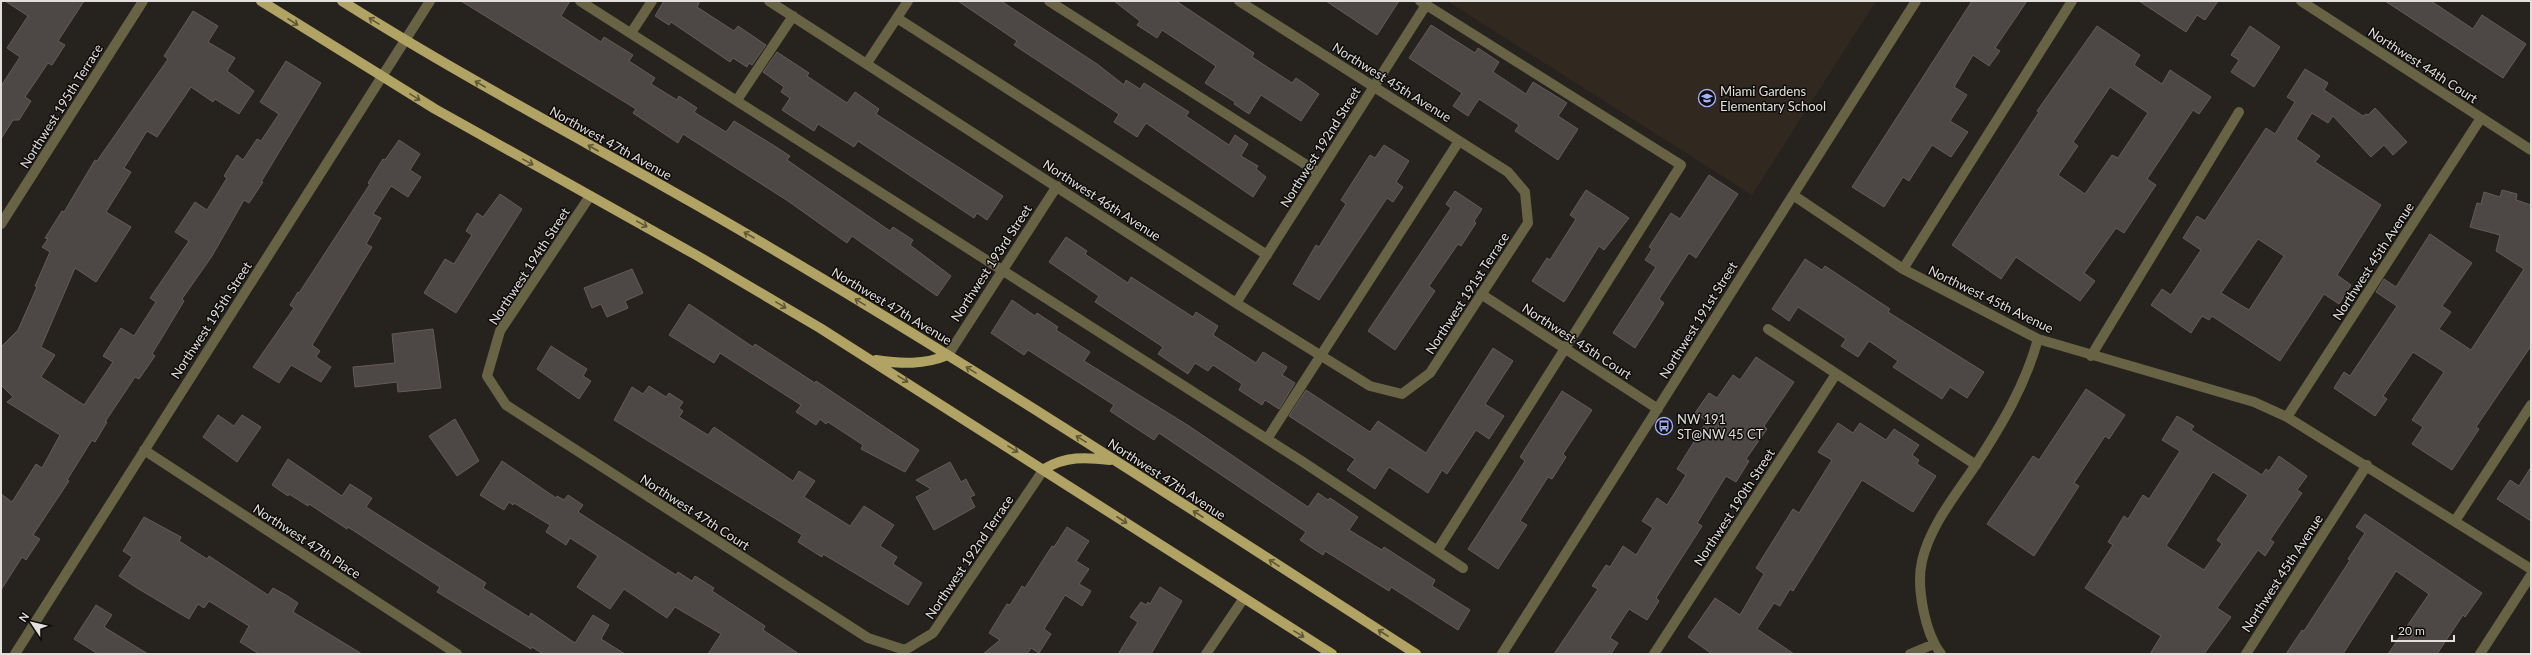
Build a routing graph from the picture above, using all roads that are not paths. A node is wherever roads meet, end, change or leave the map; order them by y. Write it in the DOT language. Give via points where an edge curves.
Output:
graph roads {
  1 [pos="143,1"];
  2 [pos="261,1"];
  3 [pos="342,1"];
  4 [pos="430,1"];
  5 [pos="580,1"];
  6 [pos="652,1"];
  7 [pos="769,1"];
  8 [pos="908,1"];
  9 [pos="1049,1"];
  10 [pos="1240,1"];
  11 [pos="1916,1"];
  12 [pos="2072,1"];
  13 [pos="2301,1"];
  14 [pos="1423,3"];
  15 [pos="785,5"];
  16 [pos="793,16"];
  17 [pos="897,18"];
  18 [pos="632,33"];
  19 [pos="405,41"];
  20 [pos="868,63"];
  21 [pos="382,77"];
  22 [pos="1374,87"];
  23 [pos="737,100"];
  24 [pos="2239,112"];
  25 [pos="2482,118"];
  26 [pos="1459,141"];
  27 [pos="2531,150"];
  28 [pos="1319,173"];
  29 [pos="1057,186"];
  30 [pos="1525,192"];
  31 [pos="1793,195"];
  32 [pos="590,196"];
  33 [pos="1,224"];
  34 [pos="1267,256"];
  35 [pos="1002,270"];
  36 [pos="1903,270"];
  37 [pos="1482,294"];
  38 [pos="1236,303"];
  39 [pos="1768,329"];
  40 [pos="2038,339"];
  41 [pos="1565,348"];
  42 [pos="948,355"];
  43 [pos="1321,356"];
  44 [pos="2091,356"];
  45 [pos="870,358"];
  46 [pos="1836,374"];
  47 [pos="487,376"];
  48 [pos="1402,394"];
  49 [pos="2531,405"];
  50 [pos="1658,409"];
  51 [pos="2287,417"];
  52 [pos="1268,439"];
  53 [pos="144,450"];
  54 [pos="1114,460"];
  55 [pos="1976,465"];
  56 [pos="2367,465"];
  57 [pos="1044,469"];
  58 [pos="2455,520"];
  59 [pos="1437,551"];
  60 [pos="1463,568"];
  61 [pos="2531,568"];
  62 [pos="2531,575"];
  63 [pos="1244,598"];
  64 [pos="1934,644"];
  65 [pos="905,650"];
  66 [pos="1657,653"];
  67 [pos="14,654"];
  68 [pos="457,654"];
  69 [pos="1206,654"];
  70 [pos="1332,654"];
  71 [pos="1416,654"];
  72 [pos="1502,654"];
  73 [pos="1910,654"];
  74 [pos="1941,654"];
  75 [pos="2246,654"];
  76 [pos="2480,654"];
  1 -- 33 [label="street, Northwest 195th Terrace"];
  2 -- 21 [label="main road, one-way"];
  19 -- 3 [label="main road, Northwest 47th Avenue, one-way"];
  4 -- 19 [label="street, Northwest 195th Street"];
  5 -- 18 [label="street"];
  6 -- 18 [label="street"];
  7 -- 15 [label="street"];
  8 -- 17 [label="street"];
  9 -- 28 [label="street"];
  10 -- 22 [label="street, Northwest 45th Avenue"];
  11 -- 31 [label="street, Northwest 191st Street"];
  12 -- 36 [label="street"];
  13 -- 25 [label="street, Northwest 44th Court"];
  14 -- 22 [label="street, Northwest 192nd Street"];
  14 -- 41 [label="street" via="1681,165"];
  15 -- 16 [label="street"];
  16 -- 20 [label="street, Northwest 46th Avenue"];
  16 -- 23 [label="street"];
  17 -- 20 [label="street"];
  17 -- 34 [label="street"];
  18 -- 23 [label="street"];
  19 -- 21 [label="street, Northwest 195th Street"];
  42 -- 19 [label="main road, Northwest 47th Avenue, one-way" via="763,243"];
  20 -- 29 [label="street, Northwest 46th Avenue"];
  21 -- 32 [label="main road, one-way"];
  21 -- 53 [label="street, Northwest 195th Street"];
  22 -- 26 [label="street, Northwest 45th Avenue"];
  22 -- 28 [label="street, Northwest 192nd Street"];
  23 -- 35 [label="street"];
  24 -- 44 [label="street"];
  25 -- 27 [label="street, Northwest 44th Court"];
  25 -- 51 [label="street, Northwest 45th Avenue"];
  26 -- 30 [label="street, Northwest 45th Avenue" via="1508,172"];
  26 -- 43 [label="street"];
  28 -- 34 [label="street, Northwest 192nd Street"];
  29 -- 35 [label="street, Northwest 193rd Street"];
  29 -- 38 [label="street, Northwest 46th Avenue"];
  30 -- 37 [label="street, Northwest 191st Terrace" via="1528,223"];
  31 -- 36 [label="street, Northwest 45th Avenue"];
  31 -- 50 [label="street, Northwest 191st Street"];
  32 -- 45 [label="main road, one-way" via="696,255"];
  32 -- 47 [label="street, Northwest 194th Street" via="500,331"];
  34 -- 38 [label="street, Northwest 192nd Street"];
  35 -- 42 [label="street, Northwest 193rd Street"];
  35 -- 52 [label="street"];
  36 -- 40 [label="street, Northwest 45th Avenue"];
  37 -- 41 [label="street, Northwest 45th Court"];
  37 -- 48 [label="street, Northwest 191st Terrace" via="1430,373"];
  38 -- 43 [label="street, Northwest 46th Avenue"];
  39 -- 46 [label="street"];
  40 -- 44 [label="street, Northwest 45th Avenue"];
  40 -- 55 [label="street" via="2029,371"];
  41 -- 50 [label="street, Northwest 45th Court"];
  41 -- 59 [label="street"];
  42 -- 45 [label="main road" via="933,361 898,364"];
  54 -- 42 [label="main road, Northwest 47th Avenue, one-way"];
  43 -- 48 [label="street, Northwest 46th Avenue" via="1370,386"];
  43 -- 52 [label="street"];
  44 -- 51 [label="street, Northwest 45th Avenue" via="2254,402"];
  45 -- 57 [label="main road, one-way"];
  46 -- 55 [label="street"];
  46 -- 66 [label="street, Northwest 190th Street"];
  47 -- 65 [label="street, Northwest 47th Court" via="506,405 868,638"];
  49 -- 58 [label="street"];
  50 -- 72 [label="street, Northwest 191st Street"];
  51 -- 56 [label="street, Northwest 45th Avenue"];
  52 -- 59 [label="street"];
  53 -- 67 [label="street, Northwest 195th Street"];
  53 -- 68 [label="street, Northwest 47th Place"];
  54 -- 57 [label="main road" via="1071,458"];
  71 -- 54 [label="main road, Northwest 47th Avenue, one-way"];
  55 -- 64 [label="street" via="1937,524 1922,562 1922,606"];
  56 -- 58 [label="street, Northwest 45th Avenue"];
  56 -- 75 [label="street, Northwest 45th Avenue"];
  57 -- 63 [label="main road, one-way"];
  57 -- 65 [label="street, Northwest 192nd Terrace" via="933,633"];
  58 -- 61 [label="street, Northwest 45th Avenue"];
  59 -- 60 [label="street"];
  62 -- 76 [label="street"];
  63 -- 69 [label="street"];
  63 -- 70 [label="main road, one-way"];
  64 -- 73 [label="street"];
  64 -- 74 [label="street"];
}
